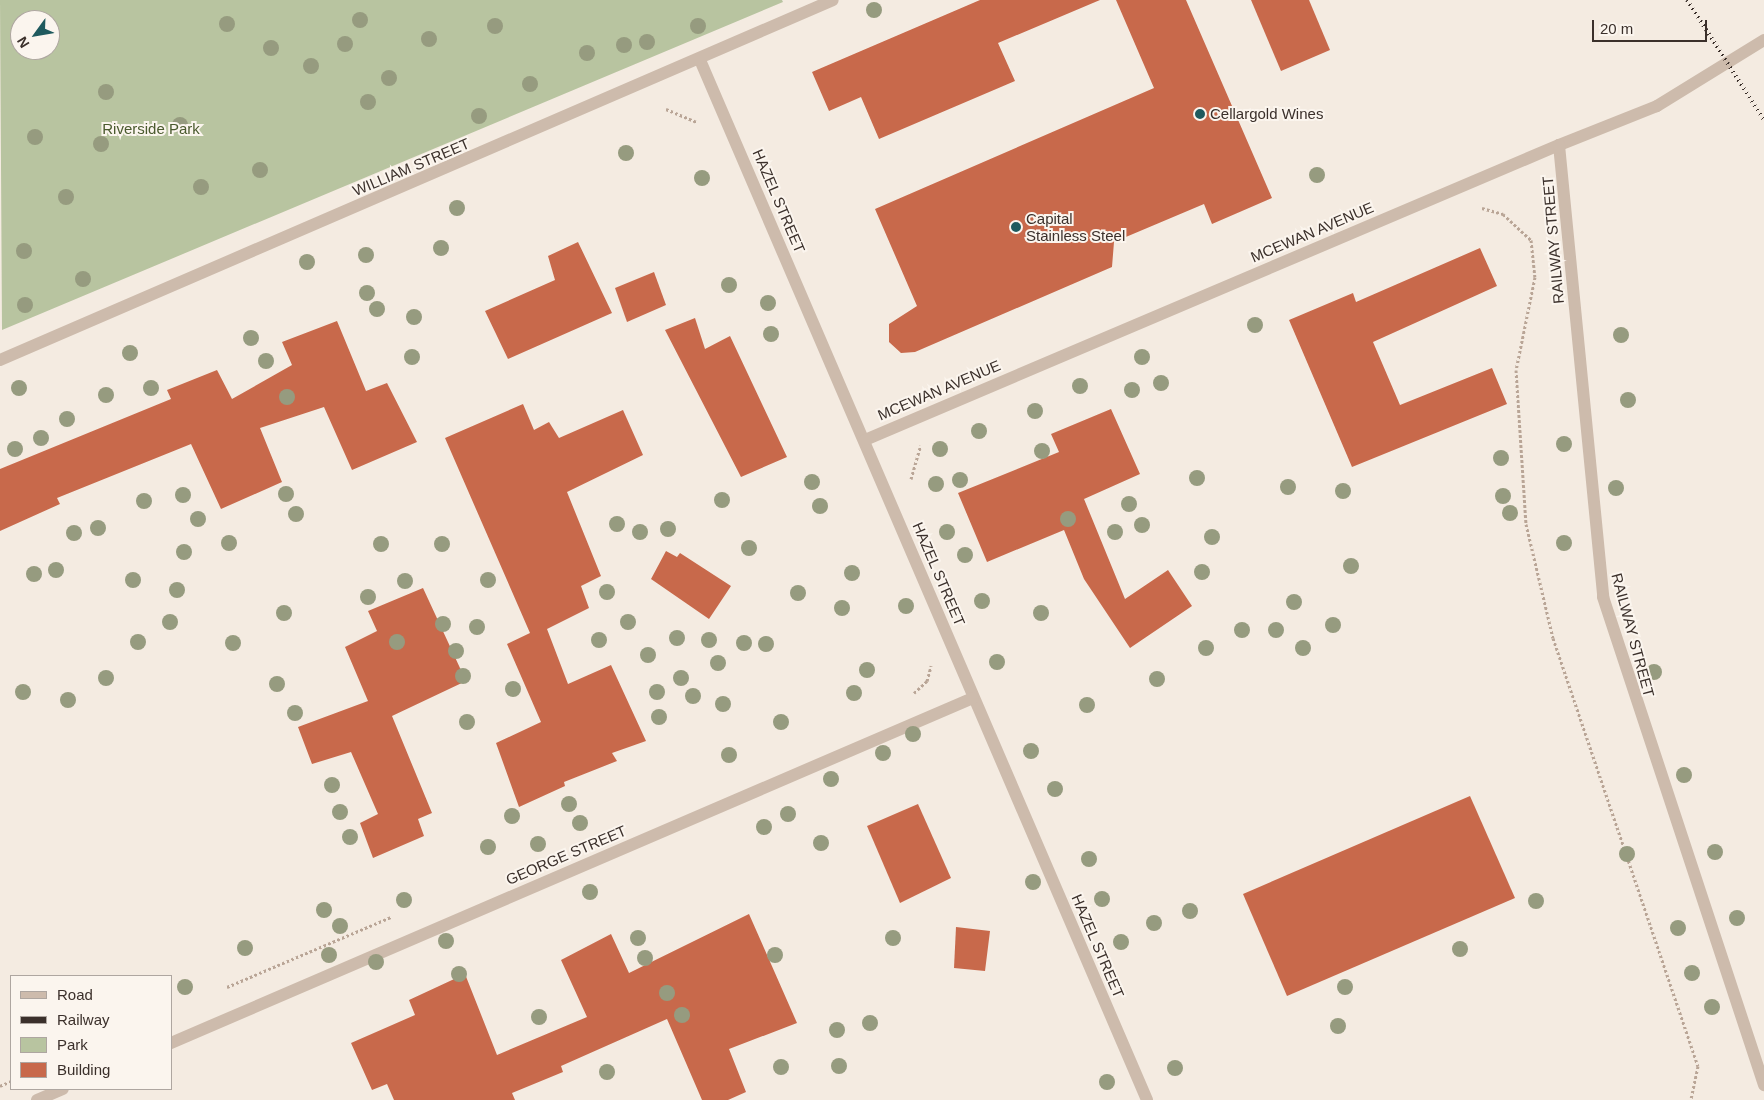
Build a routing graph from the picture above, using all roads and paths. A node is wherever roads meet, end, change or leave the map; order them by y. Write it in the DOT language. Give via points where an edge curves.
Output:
graph roads {
  1 [pos="833,0"];
  2 [pos="1764,40"];
  3 [pos="700,60"];
  4 [pos="666,109"];
  5 [pos="705,129"];
  6 [pos="1559,145"];
  7 [pos="1473,206"];
  8 [pos="0,360"];
  9 [pos="865,440"];
  10 [pos="927,440"];
  11 [pos="911,484"];
  12 [pos="934,654"];
  13 [pos="910,696"];
  14 [pos="973,698"];
  15 [pos="395,915"];
  16 [pos="216,992"];
  17 [pos="172,1043"];
  18 [pos="1764,1085"];
  19 [pos="61,1090"];
  20 [pos="37,1100"];
  21 [pos="1147,1100"];
  22 [pos="1692,1100"];
  1 -- 3 [label="street, WILLIAM STREET"];
  2 -- 6 [label="street, MCEWAN AVENUE" via="1674,96"];
  3 -- 8 [label="street, WILLIAM STREET"];
  3 -- 9 [label="street, HAZEL STREET"];
  4 -- 5 [label="path"];
  6 -- 9 [label="street, MCEWAN AVENUE"];
  6 -- 18 [label="street, RAILWAY STREET" via="1603,597"];
  7 -- 22 [label="path" via="1503,214 1531,240 1535,276 1516,370 1526,524 1553,638 1698,1066"];
  9 -- 14 [label="street, HAZEL STREET"];
  10 -- 11 [label="path" via="915,455"];
  12 -- 13 [label="path" via="927,681"];
  14 -- 17 [label="street, GEORGE STREET"];
  14 -- 21 [label="street, HAZEL STREET"];
  15 -- 16 [label="path"];
  19 -- 20 [label="street"];
}
